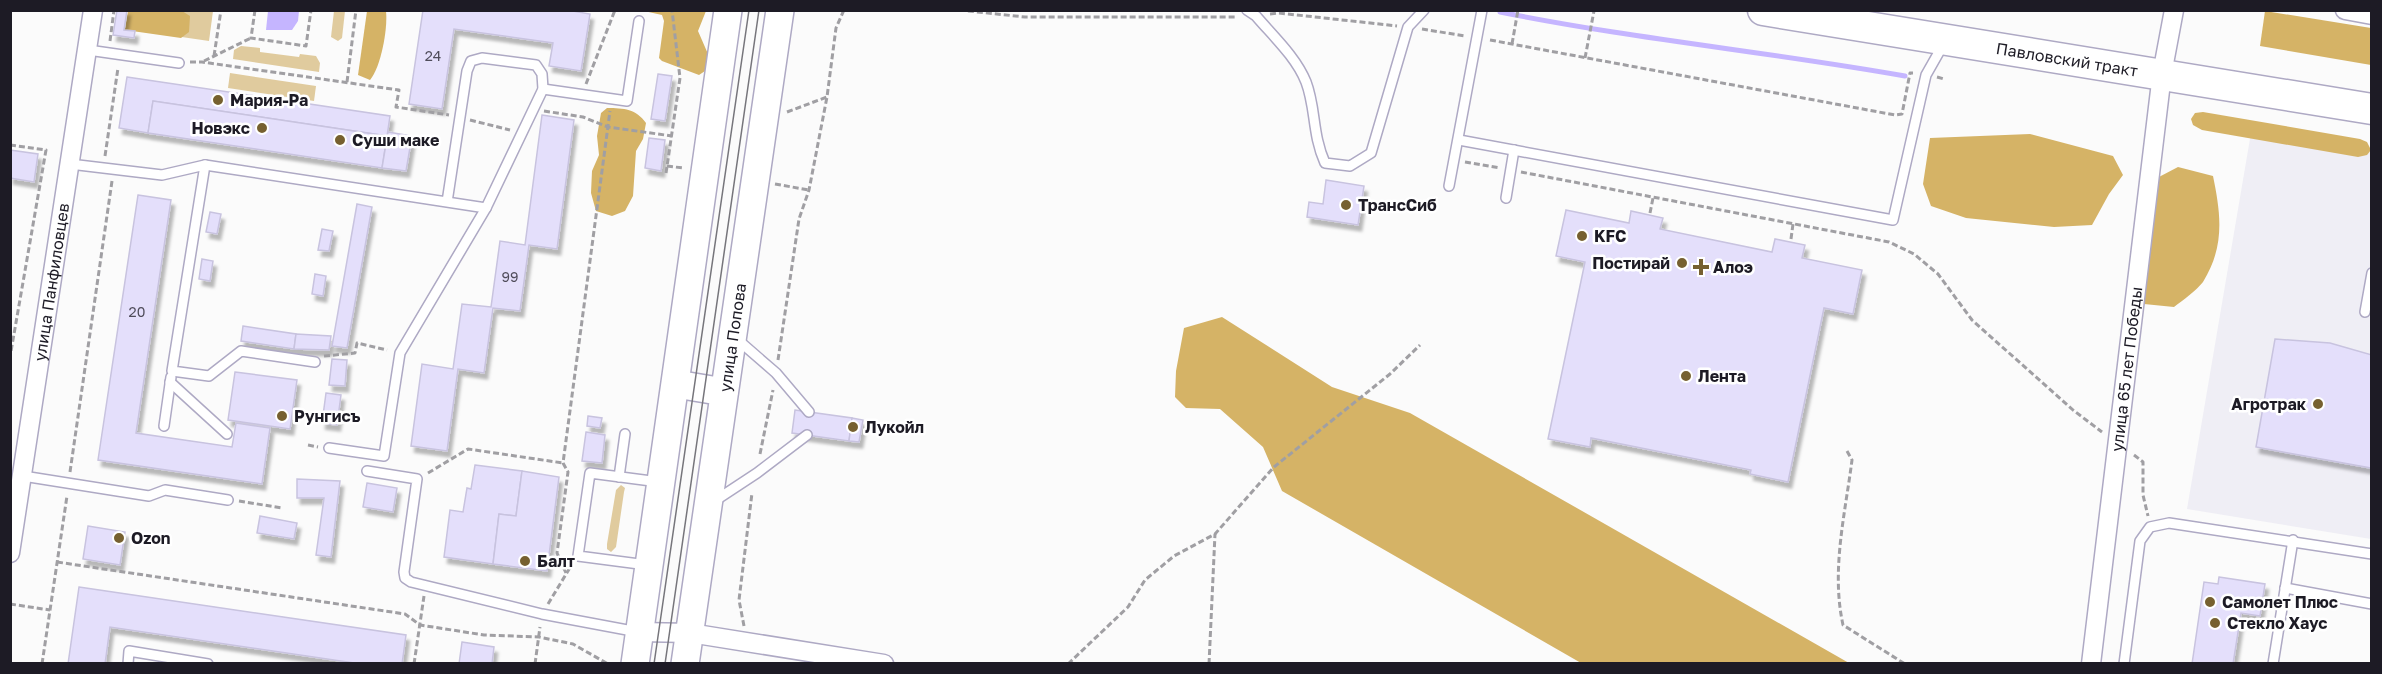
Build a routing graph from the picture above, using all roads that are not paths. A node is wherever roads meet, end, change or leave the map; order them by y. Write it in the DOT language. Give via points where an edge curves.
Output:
graph roads {
  1 [pos="93,10"];
  2 [pos="728,10"];
  3 [pos="780,10"];
  4 [pos="1247,10"];
  5 [pos="1424,10"];
  6 [pos="1482,10"];
  7 [pos="1763,10"];
  8 [pos="2345,10"];
  9 [pos="2175,11"];
  10 [pos="2372,15"];
  11 [pos="639,21"];
  12 [pos="1946,40"];
  13 [pos="88,50"];
  14 [pos="179,63"];
  15 [pos="2162,74"];
  16 [pos="543,89"];
  17 [pos="2372,109"];
  18 [pos="1459,140"];
  19 [pos="1514,150"];
  20 [pos="70,164"];
  21 [pos="205,165"];
  22 [pos="1449,186"];
  23 [pos="1506,198"];
  24 [pos="447,202"];
  25 [pos="486,208"];
  26 [pos="2372,273"];
  27 [pos="2365,312"];
  28 [pos="733,336"];
  29 [pos="315,362"];
  30 [pos="171,376"];
  31 [pos="676,384"];
  32 [pos="724,392"];
  33 [pos="809,412"];
  34 [pos="164,426"];
  35 [pos="226,434"];
  36 [pos="625,434"];
  37 [pos="807,435"];
  38 [pos="329,448"];
  39 [pos="367,471"];
  40 [pos="23,476"];
  41 [pos="619,477"];
  42 [pos="662,483"];
  43 [pos="228,500"];
  44 [pos="708,505"];
  45 [pos="13,526"];
  46 [pos="2293,540"];
  47 [pos="10,553"];
  48 [pos="2372,554"];
  49 [pos="650,566"];
  50 [pos="2285,588"];
  51 [pos="2372,604"];
  52 [pos="640,632"];
  53 [pos="690,633"];
  54 [pos="128,663"];
  55 [pos="208,663"];
  56 [pos="635,663"];
  57 [pos="686,663"];
  58 [pos="884,663"];
  59 [pos="2091,663"];
  60 [pos="2124,663"];
  61 [pos="2273,663"];
  1 -- 13 [label="street, улица Панфиловцев"];
  2 -- 31 [label="main road"];
  3 -- 28 [label="main road, улица Попова"];
  4 -- 5 [label="lane" via="1299,68 1307,84 1317,145 1325,163 1350,166 1371,153 1408,27"];
  6 -- 18 [label="lane"];
  7 -- 12 [label="main road, Павловский тракт"];
  8 -- 10 [label="street"];
  9 -- 15 [label="street, улица 65 лет Победы"];
  11 -- 16 [label="lane" via="627,101"];
  12 -- 15 [label="main road, Павловский тракт"];
  12 -- 19 [label="lane" via="1926,75 1893,220"];
  13 -- 14 [label="lane"];
  13 -- 20 [label="street, улица Панфиловцев"];
  15 -- 17 [label="main road, Павловский тракт"];
  15 -- 59 [label="street, улица 65 лет Победы"];
  16 -- 24 [label="lane" via="542,74 536,65 482,57 471,62"];
  16 -- 25 [label="lane"];
  18 -- 19 [label="lane"];
  18 -- 22 [label="lane"];
  19 -- 23 [label="lane"];
  20 -- 21 [label="lane" via="162,175"];
  20 -- 40 [label="street, улица Панфиловцев"];
  21 -- 24 [label="lane"];
  21 -- 30 [label="lane"];
  24 -- 25 [label="lane"];
  25 -- 38 [label="lane" via="400,353 384,456"];
  26 -- 27 [label="lane"];
  28 -- 32 [label="main road, улица Попова"];
  28 -- 33 [label="lane" via="776,373"];
  29 -- 30 [label="lane" via="241,351 209,376"];
  30 -- 34 [label="lane"];
  30 -- 35 [label="lane"];
  31 -- 32 [label="main road"];
  31 -- 42 [label="main road"];
  32 -- 44 [label="main road, улица Попова"];
  36 -- 41 [label="lane"];
  37 -- 44 [label="lane"];
  39 -- 52 [label="lane" via="417,479 405,578 542,614"];
  40 -- 43 [label="lane" via="149,496 165,490"];
  40 -- 45 [label="street, улица Панфиловцев"];
  41 -- 42 [label="lane"];
  41 -- 49 [label="lane" via="590,473 579,556"];
  42 -- 49 [label="main road"];
  44 -- 53 [label="main road, улица Попова"];
  45 -- 47 [label="street, улица Панфиловцев"];
  46 -- 48 [label="lane"];
  46 -- 50 [label="lane"];
  46 -- 60 [label="lane" via="2169,523 2150,527 2140,541"];
  49 -- 52 [label="main road"];
  50 -- 51 [label="lane"];
  50 -- 61 [label="lane"];
  52 -- 53 [label="street"];
  52 -- 56 [label="main road"];
  53 -- 57 [label="main road, улица Попова"];
  53 -- 58 [label="street"];
  54 -- 55 [label="lane" via="129,651"];
}
